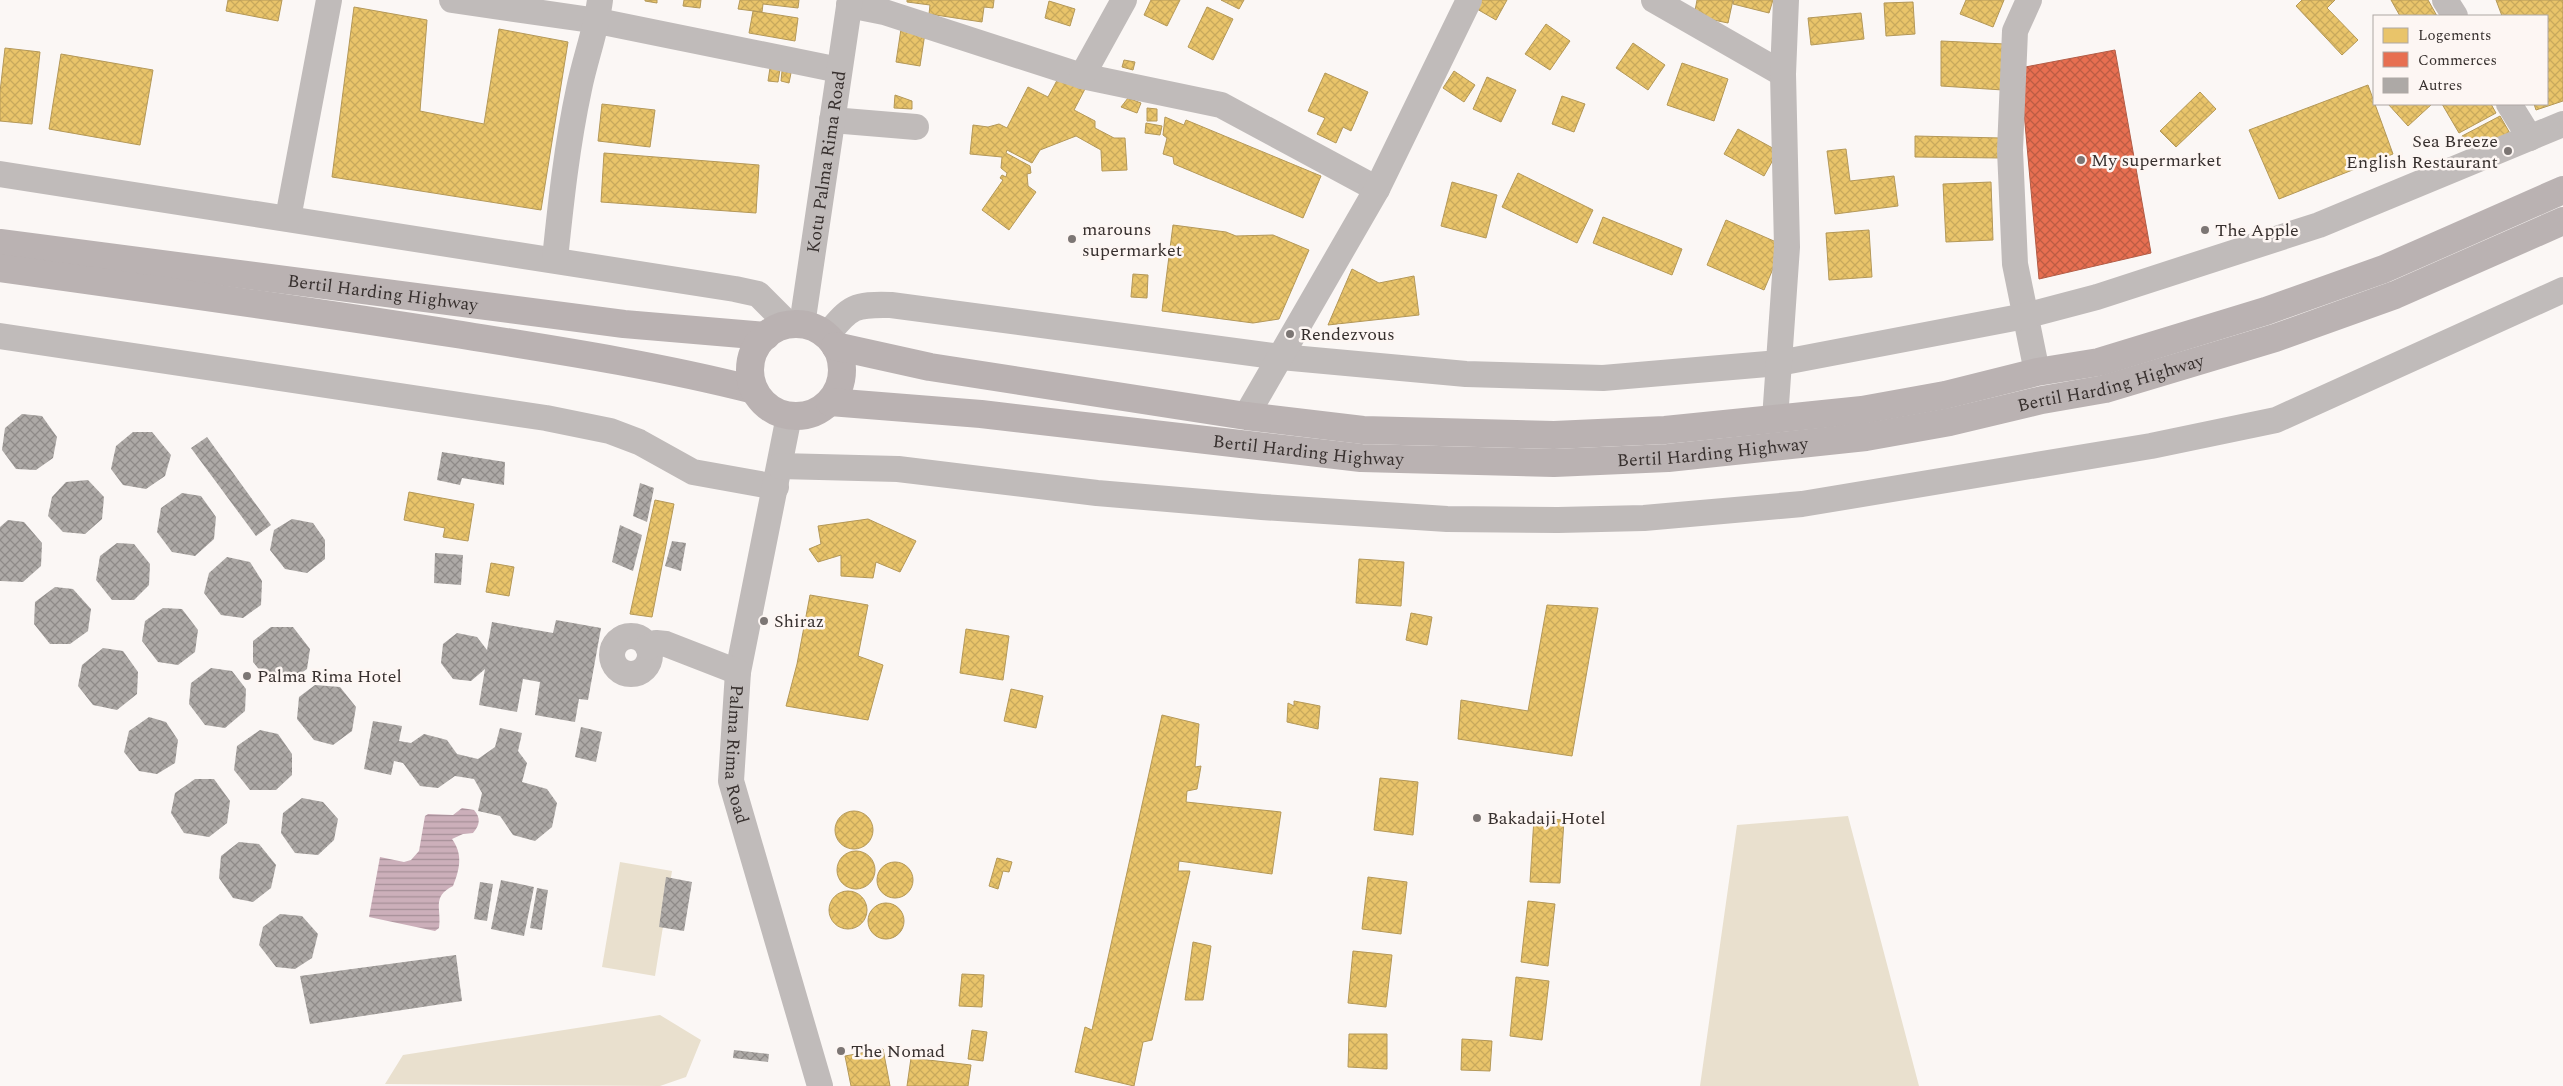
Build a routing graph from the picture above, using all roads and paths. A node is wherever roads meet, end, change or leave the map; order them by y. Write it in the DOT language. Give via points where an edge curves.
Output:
graph roads {
  1 [pos="329,0"];
  2 [pos="452,0"];
  3 [pos="1124,0"];
  4 [pos="1469,0"];
  5 [pos="1654,0"];
  6 [pos="1786,0"];
  7 [pos="2029,0"];
  8 [pos="2444,0"];
  9 [pos="850,2"];
  10 [pos="599,11"];
  11 [pos="2454,15"];
  12 [pos="839,70"];
  13 [pos="1783,74"];
  14 [pos="1082,76"];
  15 [pos="2510,105"];
  16 [pos="832,120"];
  17 [pos="2563,124"];
  18 [pos="916,127"];
  19 [pos="2530,138"];
  20 [pos="0,174"];
  21 [pos="1377,189"];
  22 [pos="2563,190"];
  23 [pos="288,218"];
  24 [pos="2563,221"];
  25 [pos="0,243"];
  26 [pos="555,259"];
  27 [pos="0,268"];
  28 [pos="2563,290"];
  29 [pos="2025,316"];
  30 [pos="803,333"];
  31 [pos="0,336"];
  32 [pos="1281,357"];
  33 [pos="1779,363"];
  34 [pos="2036,372"];
  35 [pos="754,390"];
  36 [pos="830,402"];
  37 [pos="789,416"];
  38 [pos="1246,416"];
  39 [pos="1775,419"];
  40 [pos="778,476"];
  41 [pos="648,647"];
  42 [pos="738,672"];
  43 [pos="820,1086"];
  1 -- 23 [label="street"];
  2 -- 10 [label="street"];
  3 -- 14 [label="street"];
  4 -- 21 [label="street"];
  5 -- 13 [label="street"];
  6 -- 13 [label="street"];
  7 -- 29 [label="street" via="2015,31 2010,150 2015,264"];
  8 -- 11 [label="street"];
  9 -- 12 [label="street, Kotu Palma Rima Road"];
  9 -- 14 [label="street"];
  10 -- 12 [label="street"];
  10 -- 26 [label="street" via="579,87 565,160"];
  12 -- 16 [label="street, Kotu Palma Rima Road"];
  13 -- 33 [label="street" via="1787,246"];
  14 -- 21 [label="street" via="1221,105"];
  15 -- 19 [label="street"];
  16 -- 18 [label="street"];
  16 -- 30 [label="street, Kotu Palma Rima Road"];
  17 -- 19 [label="street"];
  19 -- 29 [label="street" via="2319,225 2106,294"];
  20 -- 23 [label="street"];
  21 -- 32 [label="street"];
  22 -- 34 [label="main road, Bertil Harding Highway" via="2384,270 2266,311 2099,362"];
  23 -- 26 [label="street"];
  24 -- 36 [label="main road, Bertil Harding Highway" via="2395,295 2275,338 2105,389 1866,437 1668,458 1554,463 1361,458 981,414"];
  25 -- 30 [label="main road, Bertil Harding Highway" via="624,324"];
  26 -- 30 [label="street" via="758,294"];
  27 -- 35 [label="main road, Bertil Harding Highway" via="279,306 537,347 680,372"];
  28 -- 40 [label="street" via="2276,420 2151,446 1802,504 1644,518 1447,519 1107,493 898,469"];
  29 -- 33 [label="street"];
  29 -- 34 [label="street"];
  30 -- 32 [label="street" via="865,304 891,305"];
  30 -- 35 [label="main road" via="757,346 752,358"];
  30 -- 36 [label="main road" via="840,358 842,371 837,392"];
  30 -- 38 [label="main road, Bertil Harding Highway" via="930,366"];
  31 -- 40 [label="street" via="546,418 610,431 640,442 693,472"];
  32 -- 33 [label="street" via="1466,374 1603,378"];
  32 -- 38 [label="street"];
  33 -- 39 [label="street"];
  34 -- 39 [label="main road, Bertil Harding Highway" via="1945,395 1862,410"];
  35 -- 37 [label="main road" via="768,407"];
  36 -- 37 [label="main road" via="811,414"];
  37 -- 40 [label="street, Palma Rima Road"];
  38 -- 39 [label="main road, Bertil Harding Highway" via="1363,430 1554,435 1665,430"];
  40 -- 42 [label="street, Palma Rima Road"];
  41 -- 42 [label="street" via="656,643 666,644"];
  42 -- 43 [label="street, Palma Rima Road" via="731,781"];
}
